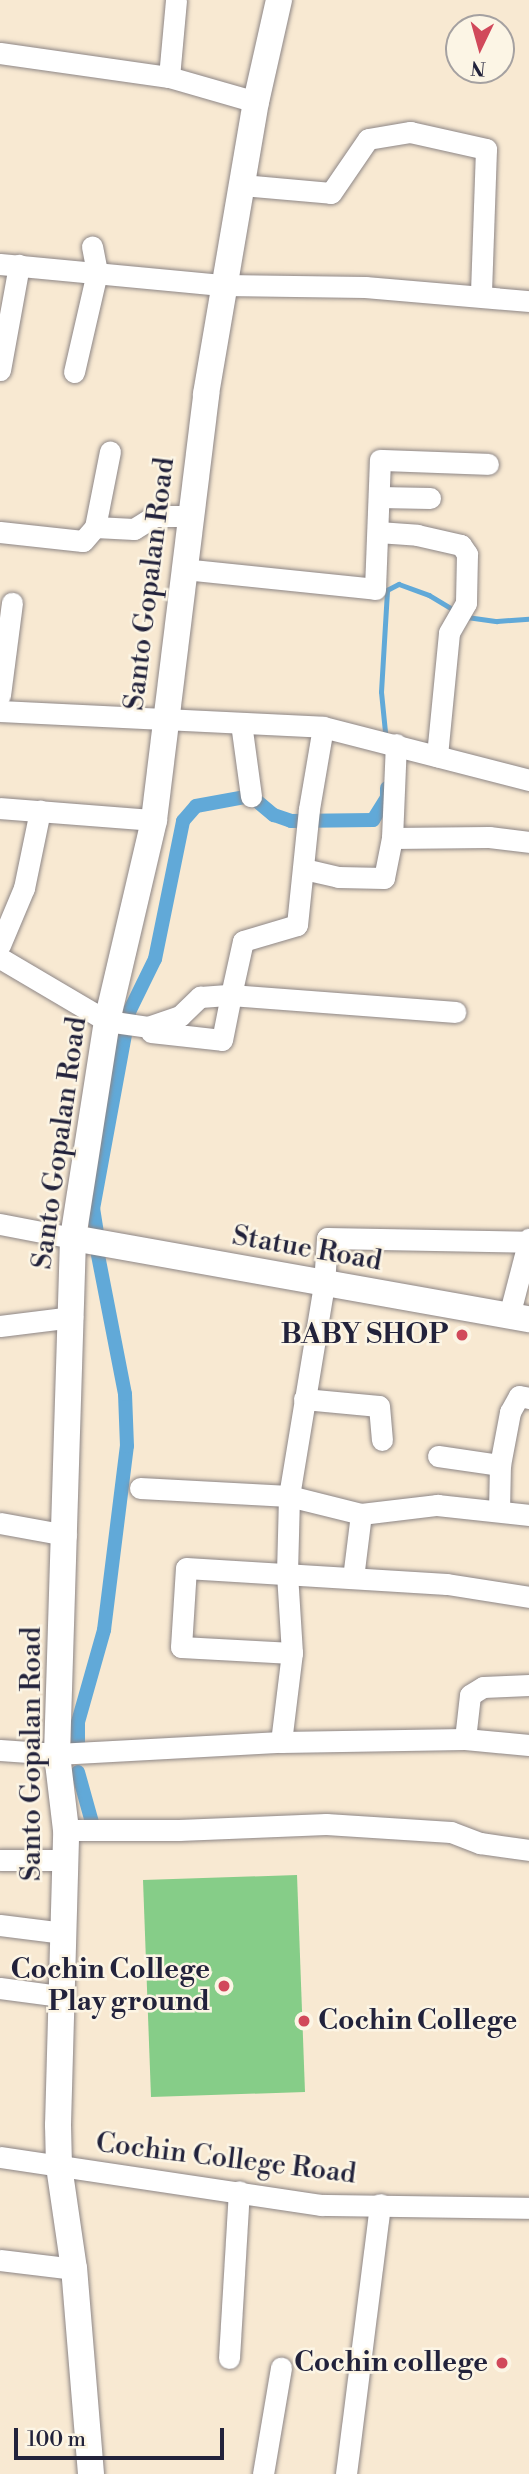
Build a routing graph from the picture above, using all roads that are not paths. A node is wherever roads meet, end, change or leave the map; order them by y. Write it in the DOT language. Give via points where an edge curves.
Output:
graph roads {
  1 [pos="176,0"];
  2 [pos="279,0"];
  3 [pos="0,53"];
  4 [pos="169,77"];
  5 [pos="256,102"];
  6 [pos="242,185"];
  7 [pos="92,246"];
  8 [pos="9,265"];
  9 [pos="97,272"];
  10 [pos="224,285"];
  11 [pos="481,295"];
  12 [pos="529,301"];
  13 [pos="0,370"];
  14 [pos="74,372"];
  15 [pos="110,451"];
  16 [pos="488,464"];
  17 [pos="379,497"];
  18 [pos="430,498"];
  19 [pos="190,516"];
  20 [pos="95,527"];
  21 [pos="0,532"];
  22 [pos="378,532"];
  23 [pos="183,569"];
  24 [pos="12,603"];
  25 [pos="0,695"];
  26 [pos="0,711"];
  27 [pos="165,719"];
  28 [pos="241,723"];
  29 [pos="323,727"];
  30 [pos="396,744"];
  31 [pos="437,756"];
  32 [pos="529,780"];
  33 [pos="251,796"];
  34 [pos="0,808"];
  35 [pos="40,811"];
  36 [pos="154,820"];
  37 [pos="392,838"];
  38 [pos="529,842"];
  39 [pos="304,869"];
  40 [pos="0,945"];
  41 [pos="0,958"];
  42 [pos="231,995"];
  43 [pos="454,1012"];
  44 [pos="128,1025"];
  45 [pos="0,1224"];
  46 [pos="74,1238"];
  47 [pos="528,1240"];
  48 [pos="324,1285"];
  49 [pos="72,1317"];
  50 [pos="519,1317"];
  51 [pos="0,1326"];
  52 [pos="529,1398"];
  53 [pos="304,1399"];
  54 [pos="382,1440"];
  55 [pos="438,1456"];
  56 [pos="500,1465"];
  57 [pos="140,1488"];
  58 [pos="289,1496"];
  59 [pos="499,1511"];
  60 [pos="362,1514"];
  61 [pos="529,1514"];
  62 [pos="0,1523"];
  63 [pos="66,1535"];
  64 [pos="287,1573"];
  65 [pos="353,1578"];
  66 [pos="529,1597"];
  67 [pos="292,1653"];
  68 [pos="529,1685"];
  69 [pos="465,1739"];
  70 [pos="281,1742"];
  71 [pos="529,1745"];
  72 [pos="0,1751"];
  73 [pos="57,1754"];
  74 [pos="66,1830"];
  75 [pos="529,1850"];
  76 [pos="0,1860"];
  77 [pos="65,1860"];
  78 [pos="0,1925"];
  79 [pos="63,1933"];
  80 [pos="0,1988"];
  81 [pos="60,1996"];
  82 [pos="0,2157"];
  83 [pos="59,2166"];
  84 [pos="239,2191"];
  85 [pos="380,2204"];
  86 [pos="529,2208"];
  87 [pos="0,2260"];
  88 [pos="74,2269"];
  89 [pos="229,2358"];
  90 [pos="281,2368"];
  91 [pos="91,2474"];
  92 [pos="263,2474"];
  93 [pos="346,2474"];
  1 -- 4 [label="street"];
  2 -- 5 [label="main road, Santo Gopalan Road"];
  3 -- 4 [label="street"];
  4 -- 5 [label="street"];
  5 -- 6 [label="main road, Santo Gopalan Road"];
  6 -- 10 [label="main road, Santo Gopalan Road"];
  6 -- 11 [label="street" via="331,194 368,139 410,132 486,149"];
  7 -- 9 [label="street"];
  8 -- 9 [label="street"];
  8 -- 13 [label="street"];
  9 -- 10 [label="street"];
  9 -- 14 [label="street"];
  10 -- 11 [label="street"];
  10 -- 19 [label="main road, Santo Gopalan Road"];
  11 -- 12 [label="street"];
  15 -- 20 [label="street"];
  16 -- 17 [label="street" via="380,460"];
  17 -- 18 [label="street"];
  17 -- 22 [label="street"];
  19 -- 20 [label="street" via="155,516 134,529"];
  19 -- 23 [label="main road, Santo Gopalan Road"];
  20 -- 21 [label="street" via="83,541"];
  22 -- 23 [label="street" via="375,589"];
  22 -- 31 [label="street" via="461,545 467,554 466,603 449,634"];
  23 -- 27 [label="main road, Santo Gopalan Road"];
  24 -- 25 [label="street"];
  26 -- 27 [label="street"];
  27 -- 28 [label="street"];
  27 -- 36 [label="main road, Santo Gopalan Road"];
  28 -- 29 [label="street"];
  28 -- 33 [label="street"];
  29 -- 30 [label="street"];
  29 -- 39 [label="street"];
  30 -- 31 [label="street"];
  30 -- 37 [label="street"];
  31 -- 32 [label="street"];
  34 -- 35 [label="street"];
  35 -- 36 [label="street"];
  35 -- 40 [label="street" via="24,888"];
  36 -- 44 [label="main road, Santo Gopalan Road"];
  37 -- 38 [label="street" via="489,837"];
  37 -- 39 [label="street" via="384,878 338,877"];
  39 -- 42 [label="street" via="297,925 243,941"];
  41 -- 44 [label="street"];
  42 -- 43 [label="street"];
  42 -- 44 [label="street" via="200,998 180,1016 148,1027"];
  42 -- 44 [label="street" via="222,1040"];
  44 -- 46 [label="main road, Santo Gopalan Road"];
  45 -- 46 [label="street"];
  46 -- 48 [label="main road, Statue Road"];
  46 -- 49 [label="main road, Santo Gopalan Road"];
  47 -- 48 [label="street" via="327,1238"];
  47 -- 50 [label="street"];
  48 -- 50 [label="main road, Statue Road"];
  48 -- 53 [label="street"];
  49 -- 51 [label="street"];
  49 -- 63 [label="main road, Santo Gopalan Road"];
  52 -- 56 [label="street" via="519,1396 510,1412"];
  53 -- 54 [label="street" via="379,1406"];
  53 -- 58 [label="street"];
  55 -- 56 [label="street"];
  56 -- 59 [label="street"];
  57 -- 58 [label="street"];
  58 -- 60 [label="street"];
  58 -- 64 [label="street"];
  59 -- 60 [label="street" via="437,1505"];
  59 -- 61 [label="street"];
  60 -- 65 [label="street"];
  62 -- 63 [label="street"];
  63 -- 73 [label="main road, Santo Gopalan Road"];
  64 -- 65 [label="street"];
  64 -- 67 [label="street"];
  64 -- 67 [label="street" via="186,1568 181,1647"];
  65 -- 66 [label="street" via="447,1584"];
  67 -- 70 [label="street"];
  68 -- 69 [label="street" via="483,1688 471,1695"];
  69 -- 70 [label="street"];
  69 -- 71 [label="street"];
  70 -- 73 [label="street"];
  72 -- 73 [label="street"];
  73 -- 74 [label="main road, Santo Gopalan Road"];
  74 -- 75 [label="street" via="326,1824 451,1832 480,1843"];
  74 -- 77 [label="main road, Santo Gopalan Road"];
  76 -- 77 [label="street"];
  77 -- 79 [label="main road, Santo Gopalan Road"];
  78 -- 79 [label="street"];
  79 -- 81 [label="main road, Santo Gopalan Road"];
  80 -- 81 [label="street"];
  81 -- 83 [label="main road, Santo Gopalan Road"];
  82 -- 83 [label="street, Cochin College Road"];
  83 -- 84 [label="street, Cochin College Road"];
  83 -- 88 [label="main road, Santo Gopalan Road"];
  84 -- 85 [label="street, Cochin College Road" via="321,2205"];
  84 -- 89 [label="street"];
  85 -- 86 [label="street, Cochin College Road"];
  85 -- 93 [label="street"];
  87 -- 88 [label="street"];
  88 -- 91 [label="main road, Santo Gopalan Road"];
  90 -- 92 [label="street"];
}
